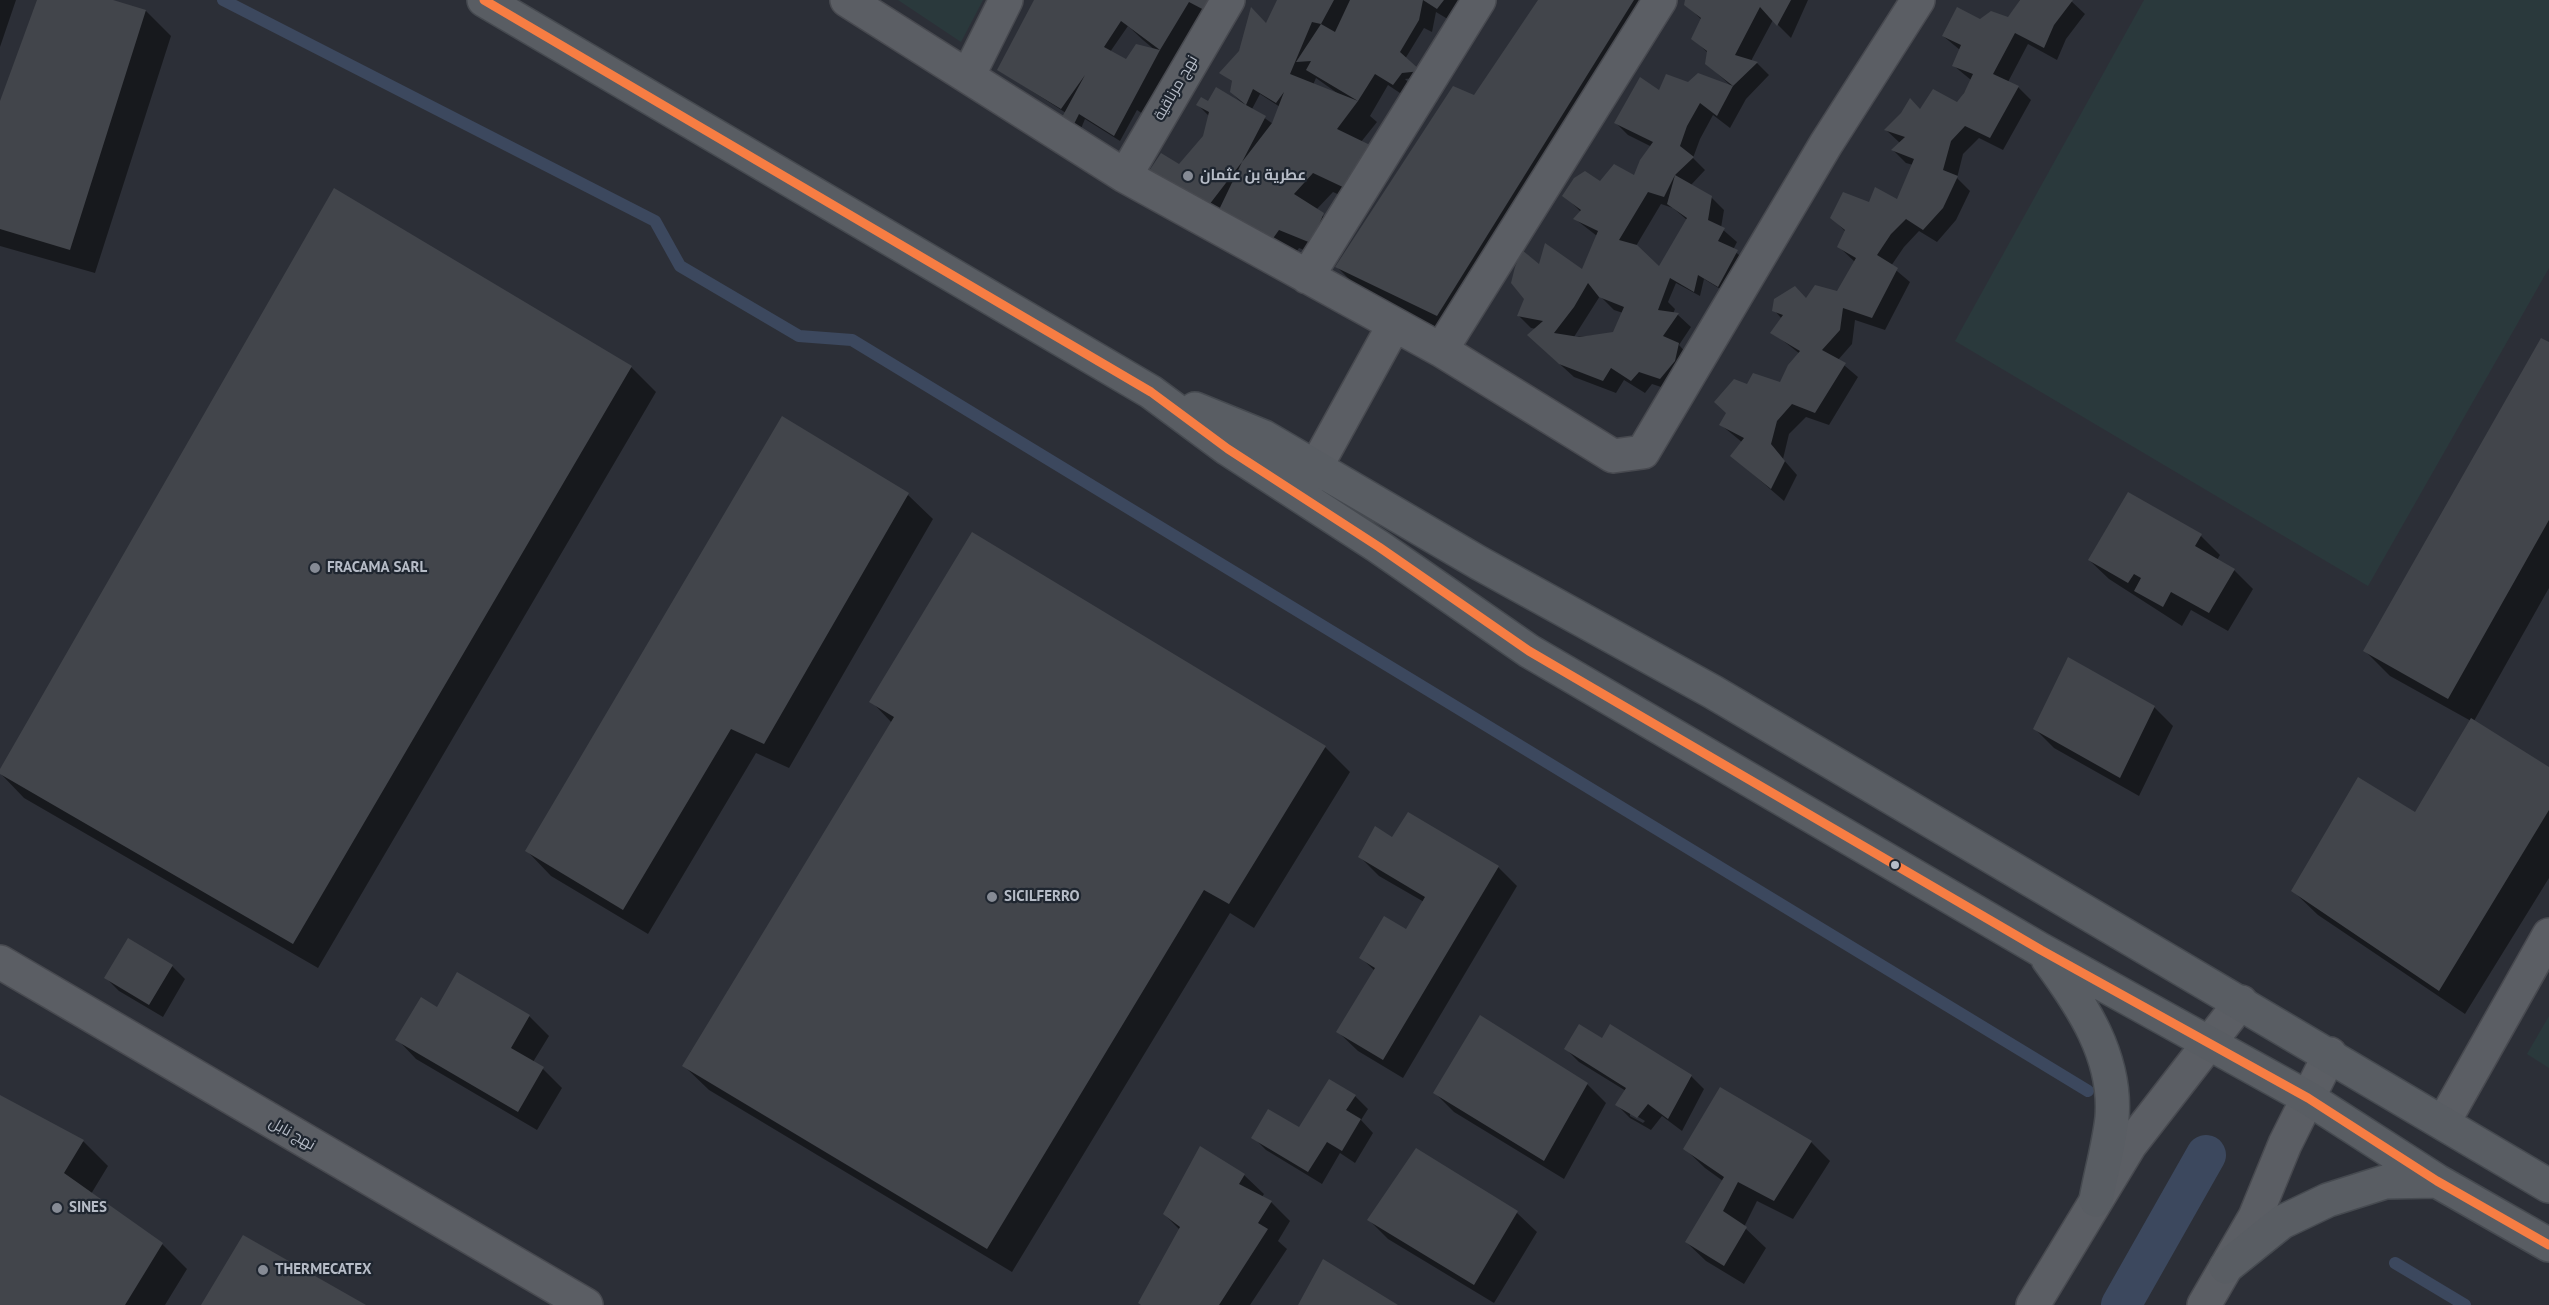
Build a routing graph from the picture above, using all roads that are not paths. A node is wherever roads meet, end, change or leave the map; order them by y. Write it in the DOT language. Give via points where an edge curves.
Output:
graph roads {
  1 [pos="484,0"];
  2 [pos="848,0"];
  3 [pos="1006,0"];
  4 [pos="1228,0"];
  5 [pos="1479,0"];
  6 [pos="1660,0"];
  7 [pos="1918,0"];
  8 [pos="968,76"];
  9 [pos="1125,177"];
  10 [pos="1307,277"];
  11 [pos="1394,325"];
  12 [pos="1441,350"];
  13 [pos="1151,392"];
  14 [pos="1316,467"];
  15 [pos="1299,498"];
  16 [pos="2549,935"];
  17 [pos="2042,950"];
  18 [pos="0,962"];
  19 [pos="2241,1002"];
  20 [pos="2208,1044"];
  21 [pos="2330,1054"];
  22 [pos="2308,1098"];
  23 [pos="2443,1123"];
  24 [pos="2437,1181"];
  25 [pos="2549,1186"];
  26 [pos="2096,1200"];
  27 [pos="2549,1245"];
  28 [pos="2226,1267"];
  29 [pos="586,1305"];
  30 [pos="2033,1305"];
  31 [pos="2204,1305"];
  1 -- 13 [label="street"];
  2 -- 8 [label="street"];
  3 -- 8 [label="street"];
  4 -- 9 [label="street, نهج مرناقية"];
  5 -- 10 [label="street"];
  6 -- 12 [label="street"];
  7 -- 12 [label="street" via="1826,144 1643,452 1613,456"];
  8 -- 9 [label="street"];
  9 -- 10 [label="street"];
  10 -- 11 [label="street"];
  11 -- 12 [label="street"];
  11 -- 14 [label="street"];
  13 -- 14 [label="street" via="1264,437"];
  13 -- 15 [label="street"];
  14 -- 15 [label="street"];
  14 -- 19 [label="street" via="1479,563 1713,692"];
  15 -- 17 [label="street" via="1379,547 1529,651"];
  16 -- 23 [label="street"];
  17 -- 20 [label="street"];
  17 -- 26 [label="street" via="2081,1004 2103,1051 2112,1091 2112,1119"];
  18 -- 29 [label="street, نهج نابل"];
  19 -- 20 [label="street"];
  19 -- 21 [label="street"];
  20 -- 22 [label="street"];
  20 -- 26 [label="street" via="2130,1145"];
  21 -- 22 [label="street"];
  21 -- 23 [label="street"];
  22 -- 24 [label="street"];
  22 -- 28 [label="street" via="2255,1217"];
  23 -- 25 [label="street"];
  24 -- 27 [label="street"];
  24 -- 28 [label="street" via="2385,1182 2328,1200 2282,1222"];
  26 -- 30 [label="street"];
  28 -- 31 [label="street"];
}
